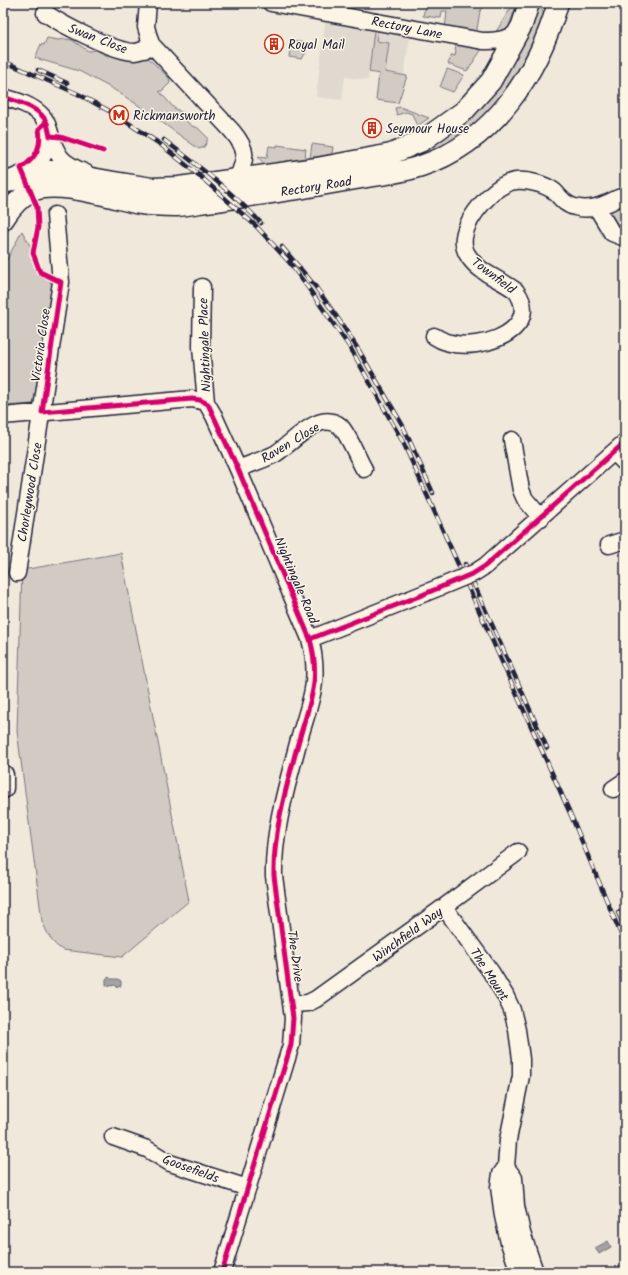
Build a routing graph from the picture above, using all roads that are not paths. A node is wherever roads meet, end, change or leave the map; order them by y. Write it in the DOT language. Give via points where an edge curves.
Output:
graph roads {
  1 [pos="148,3"];
  2 [pos="270,3"];
  3 [pos="529,3"];
  4 [pos="558,3"];
  5 [pos="45,14"];
  6 [pos="518,34"];
  7 [pos="150,42"];
  8 [pos="3,97"];
  9 [pos="50,136"];
  10 [pos="30,173"];
  11 [pos="102,180"];
  12 [pos="237,180"];
  13 [pos="3,182"];
  14 [pos="625,196"];
  15 [pos="597,208"];
  16 [pos="55,215"];
  17 [pos="3,220"];
  18 [pos="625,238"];
  19 [pos="202,287"];
  20 [pos="434,336"];
  21 [pos="206,402"];
  22 [pos="42,412"];
  23 [pos="3,416"];
  24 [pos="512,440"];
  25 [pos="619,447"];
  26 [pos="625,463"];
  27 [pos="238,469"];
  28 [pos="364,469"];
  29 [pos="541,518"];
  30 [pos="625,540"];
  31 [pos="610,545"];
  32 [pos="17,573"];
  33 [pos="310,639"];
  34 [pos="3,775"];
  35 [pos="3,788"];
  36 [pos="518,852"];
  37 [pos="444,907"];
  38 [pos="291,1004"];
  39 [pos="113,1137"];
  40 [pos="506,1167"];
  41 [pos="248,1188"];
  42 [pos="222,1272"];
  43 [pos="519,1272"];
  44 [pos="535,1272"];
  1 -- 7 [label="street" via="146,27"];
  2 -- 6 [label="street, Rectory Lane" via="483,42 508,39"];
  3 -- 6 [label="main road, Rectory Road"];
  4 -- 17 [label="main road, Rectory Road" via="537,59 505,108 460,147 421,166 389,174 178,206 142,204 51,186 31,191 18,201"];
  5 -- 7 [label="street, Swan Close" via="121,49 136,52 144,50"];
  6 -- 12 [label="main road, Rectory Road" via="491,81 464,111 422,141 391,154"];
  7 -- 12 [label="street" via="239,139 244,148 245,159"];
  8 -- 9 [label="street" via="36,111 46,122"];
  9 -- 10 [label="street" via="38,165"];
  9 -- 11 [label="street" via="63,161"];
  10 -- 11 [label="main road, Rectory Road" via="54,171"];
  10 -- 13 [label="main road, Rectory Road"];
  11 -- 12 [label="main road, Rectory Road" via="159,188"];
  14 -- 15 [label="street, Townfield"];
  15 -- 18 [label="street" via="612,233"];
  15 -- 20 [label="street, Townfield" via="570,206 552,190 526,181 509,183 494,191 479,207 470,222 464,237 465,248 474,264 520,296 523,305 520,321 505,335 477,344 455,344"];
  16 -- 22 [label="street, Victoria Close" via="61,282"];
  19 -- 21 [label="street, Nightingale Place" via="202,347"];
  21 -- 22 [label="street" via="192,399"];
  21 -- 27 [label="street, Nightingale Road"];
  22 -- 23 [label="street"];
  22 -- 32 [label="street, Chorleywood Close"];
  24 -- 29 [label="street" via="521,490"];
  25 -- 26 [label="street"];
  25 -- 29 [label="street, Nightingale Road"];
  27 -- 28 [label="street, Raven Close" via="274,454 308,428 325,421 341,427"];
  27 -- 33 [label="street, Nightingale Road"];
  29 -- 33 [label="street, Nightingale Road, bridge" via="474,573"];
  30 -- 31 [label="street"];
  33 -- 38 [label="street, The Drive" via="314,656 313,694 297,746 276,833 274,859"];
  34 -- 35 [label="main road"];
  36 -- 37 [label="street, Winchfield Way"];
  37 -- 38 [label="street, Winchfield Way" via="316,999 308,1003"];
  37 -- 40 [label="street, The Mount" via="505,995 517,1030 521,1076 508,1140"];
  38 -- 41 [label="street, The Drive" via="291,1045"];
  39 -- 41 [label="street, Goosefields" via="139,1146 170,1163"];
  40 -- 43 [label="street, The Mount" via="500,1174 499,1187 509,1243"];
  40 -- 44 [label="street" via="514,1178 516,1206 522,1233"];
  41 -- 42 [label="street, The Drive"];
}
